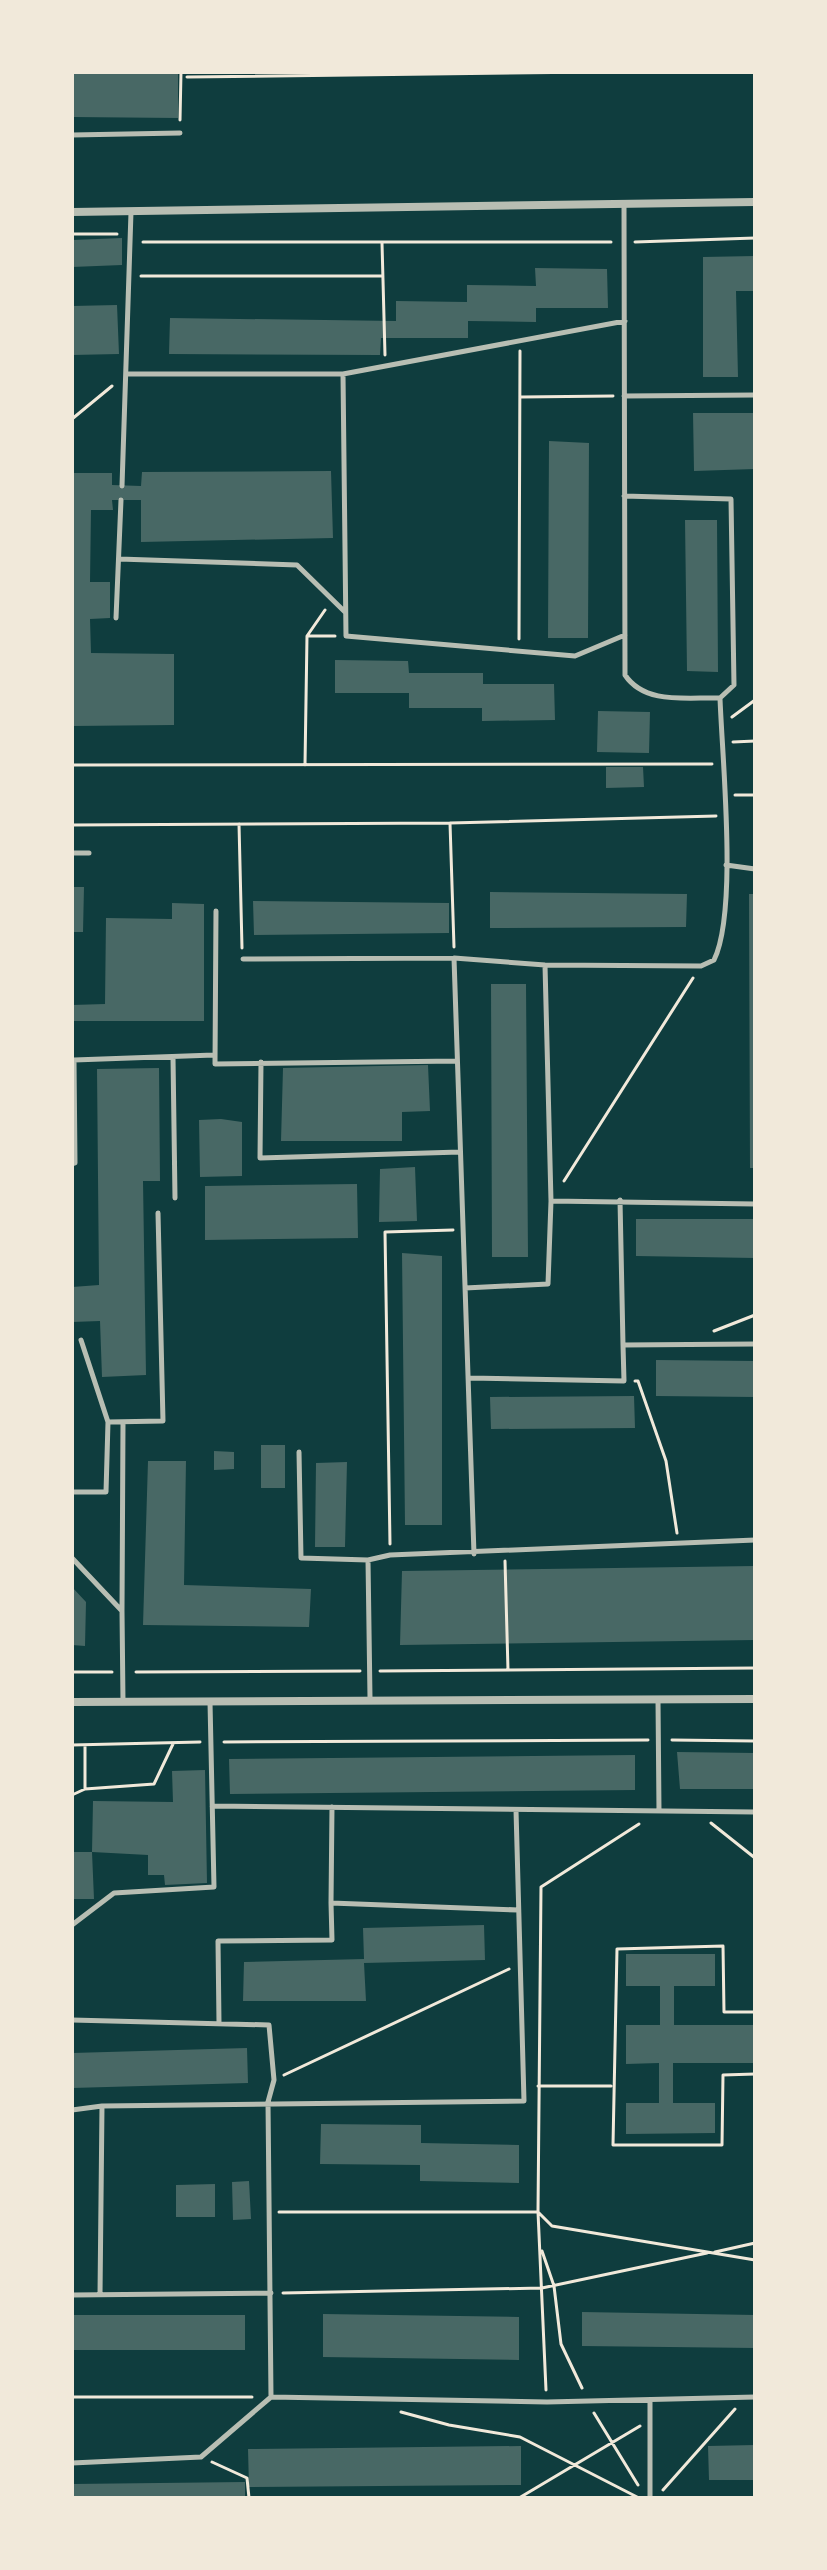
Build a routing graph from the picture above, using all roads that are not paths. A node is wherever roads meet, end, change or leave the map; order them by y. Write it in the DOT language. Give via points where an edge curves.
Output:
graph roads {
  1 [pos="180,133"];
  2 [pos="72,135"];
  3 [pos="755,202"];
  4 [pos="624,206"];
  5 [pos="131,211"];
  6 [pos="72,212"];
  7 [pos="625,321"];
  8 [pos="127,374"];
  9 [pos="343,374"];
  10 [pos="755,395"];
  11 [pos="624,396"];
  12 [pos="122,486"];
  13 [pos="624,496"];
  14 [pos="121,500"];
  15 [pos="119,559"];
  16 [pos="345,612"];
  17 [pos="116,618"];
  18 [pos="625,635"];
  19 [pos="720,698"];
  20 [pos="72,853"];
  21 [pos="89,853"];
  22 [pos="726,865"];
  23 [pos="755,869"];
  24 [pos="216,911"];
  25 [pos="454,958"];
  26 [pos="243,959"];
  27 [pos="545,965"];
  28 [pos="214,1055"];
  29 [pos="173,1057"];
  30 [pos="457,1061"];
  31 [pos="261,1062"];
  32 [pos="460,1152"];
  33 [pos="72,1164"];
  34 [pos="175,1198"];
  35 [pos="620,1200"];
  36 [pos="551,1201"];
  37 [pos="755,1204"];
  38 [pos="158,1213"];
  39 [pos="465,1288"];
  40 [pos="81,1340"];
  41 [pos="755,1344"];
  42 [pos="623,1345"];
  43 [pos="470,1378"];
  44 [pos="108,1422"];
  45 [pos="123,1423"];
  46 [pos="299,1452"];
  47 [pos="72,1492"];
  48 [pos="755,1540"];
  49 [pos="474,1554"];
  50 [pos="72,1558"];
  51 [pos="368,1560"];
  52 [pos="122,1611"];
  53 [pos="370,1698"];
  54 [pos="658,1698"];
  55 [pos="755,1699"];
  56 [pos="72,1702"];
  57 [pos="123,1702"];
  58 [pos="210,1702"];
  59 [pos="212,1806"];
  60 [pos="332,1807"];
  61 [pos="516,1810"];
  62 [pos="659,1811"];
  63 [pos="755,1812"];
  64 [pos="331,1903"];
  65 [pos="518,1910"];
  66 [pos="72,1925"];
  67 [pos="72,2020"];
  68 [pos="219,2023"];
  69 [pos="268,2102"];
  70 [pos="102,2106"];
  71 [pos="72,2110"];
  72 [pos="271,2293"];
  73 [pos="72,2295"];
  74 [pos="100,2295"];
  75 [pos="271,2397"];
  76 [pos="755,2397"];
  77 [pos="650,2400"];
  78 [pos="72,2463"];
  79 [pos="651,2498"];
  1 -- 2 [label="lane"];
  3 -- 4 [label="street"];
  4 -- 5 [label="street"];
  4 -- 7 [label="lane"];
  5 -- 6 [label="street"];
  5 -- 8 [label="lane"];
  7 -- 9 [label="lane"];
  7 -- 11 [label="lane"];
  8 -- 9 [label="lane"];
  8 -- 12 [label="lane"];
  9 -- 16 [label="lane"];
  10 -- 11 [label="lane"];
  11 -- 13 [label="lane"];
  13 -- 18 [label="lane"];
  13 -- 19 [label="lane" via="731,499 734,685"];
  14 -- 15 [label="lane"];
  15 -- 16 [label="lane" via="297,565"];
  15 -- 17 [label="lane"];
  16 -- 18 [label="lane" via="346,636 575,656"];
  18 -- 19 [label="lane" via="625,675 635,689 649,696"];
  19 -- 22 [label="lane"];
  20 -- 21 [label="lane"];
  22 -- 23 [label="lane"];
  22 -- 27 [label="lane" via="722,944 714,960 701,966"];
  24 -- 28 [label="lane"];
  25 -- 26 [label="lane"];
  25 -- 27 [label="lane"];
  25 -- 30 [label="lane"];
  27 -- 36 [label="lane"];
  28 -- 29 [label="lane"];
  28 -- 31 [label="lane" via="215,1064"];
  29 -- 33 [label="lane" via="74,1060"];
  29 -- 34 [label="lane"];
  30 -- 31 [label="lane"];
  30 -- 32 [label="lane"];
  31 -- 32 [label="lane" via="260,1158"];
  32 -- 39 [label="lane"];
  35 -- 36 [label="lane"];
  35 -- 37 [label="lane"];
  35 -- 42 [label="lane"];
  36 -- 39 [label="lane" via="548,1284"];
  38 -- 45 [label="lane" via="163,1421"];
  39 -- 43 [label="lane"];
  40 -- 44 [label="lane"];
  41 -- 42 [label="lane"];
  42 -- 43 [label="lane" via="624,1381"];
  43 -- 49 [label="lane"];
  44 -- 45 [label="lane"];
  44 -- 47 [label="lane" via="106,1492"];
  45 -- 52 [label="lane"];
  46 -- 51 [label="lane" via="301,1558"];
  48 -- 49 [label="lane"];
  49 -- 51 [label="lane"];
  50 -- 52 [label="lane"];
  51 -- 53 [label="lane"];
  52 -- 57 [label="lane"];
  53 -- 54 [label="street"];
  53 -- 58 [label="street"];
  54 -- 55 [label="street"];
  54 -- 62 [label="lane"];
  56 -- 57 [label="street"];
  57 -- 58 [label="street"];
  58 -- 59 [label="lane"];
  59 -- 60 [label="lane"];
  59 -- 66 [label="lane" via="214,1887 114,1893"];
  60 -- 61 [label="lane"];
  60 -- 64 [label="lane"];
  61 -- 62 [label="lane"];
  61 -- 65 [label="lane"];
  62 -- 63 [label="lane"];
  64 -- 65 [label="lane"];
  64 -- 68 [label="lane" via="332,1940 218,1941"];
  65 -- 69 [label="lane" via="524,2101"];
  67 -- 68 [label="lane"];
  68 -- 69 [label="lane" via="269,2025 274,2080"];
  69 -- 70 [label="lane"];
  69 -- 72 [label="lane"];
  70 -- 71 [label="lane"];
  70 -- 74 [label="lane"];
  72 -- 74 [label="lane"];
  72 -- 75 [label="lane"];
  73 -- 74 [label="lane"];
  75 -- 77 [label="lane"];
  75 -- 78 [label="lane" via="201,2457"];
  76 -- 77 [label="lane"];
  77 -- 79 [label="lane"];
}
